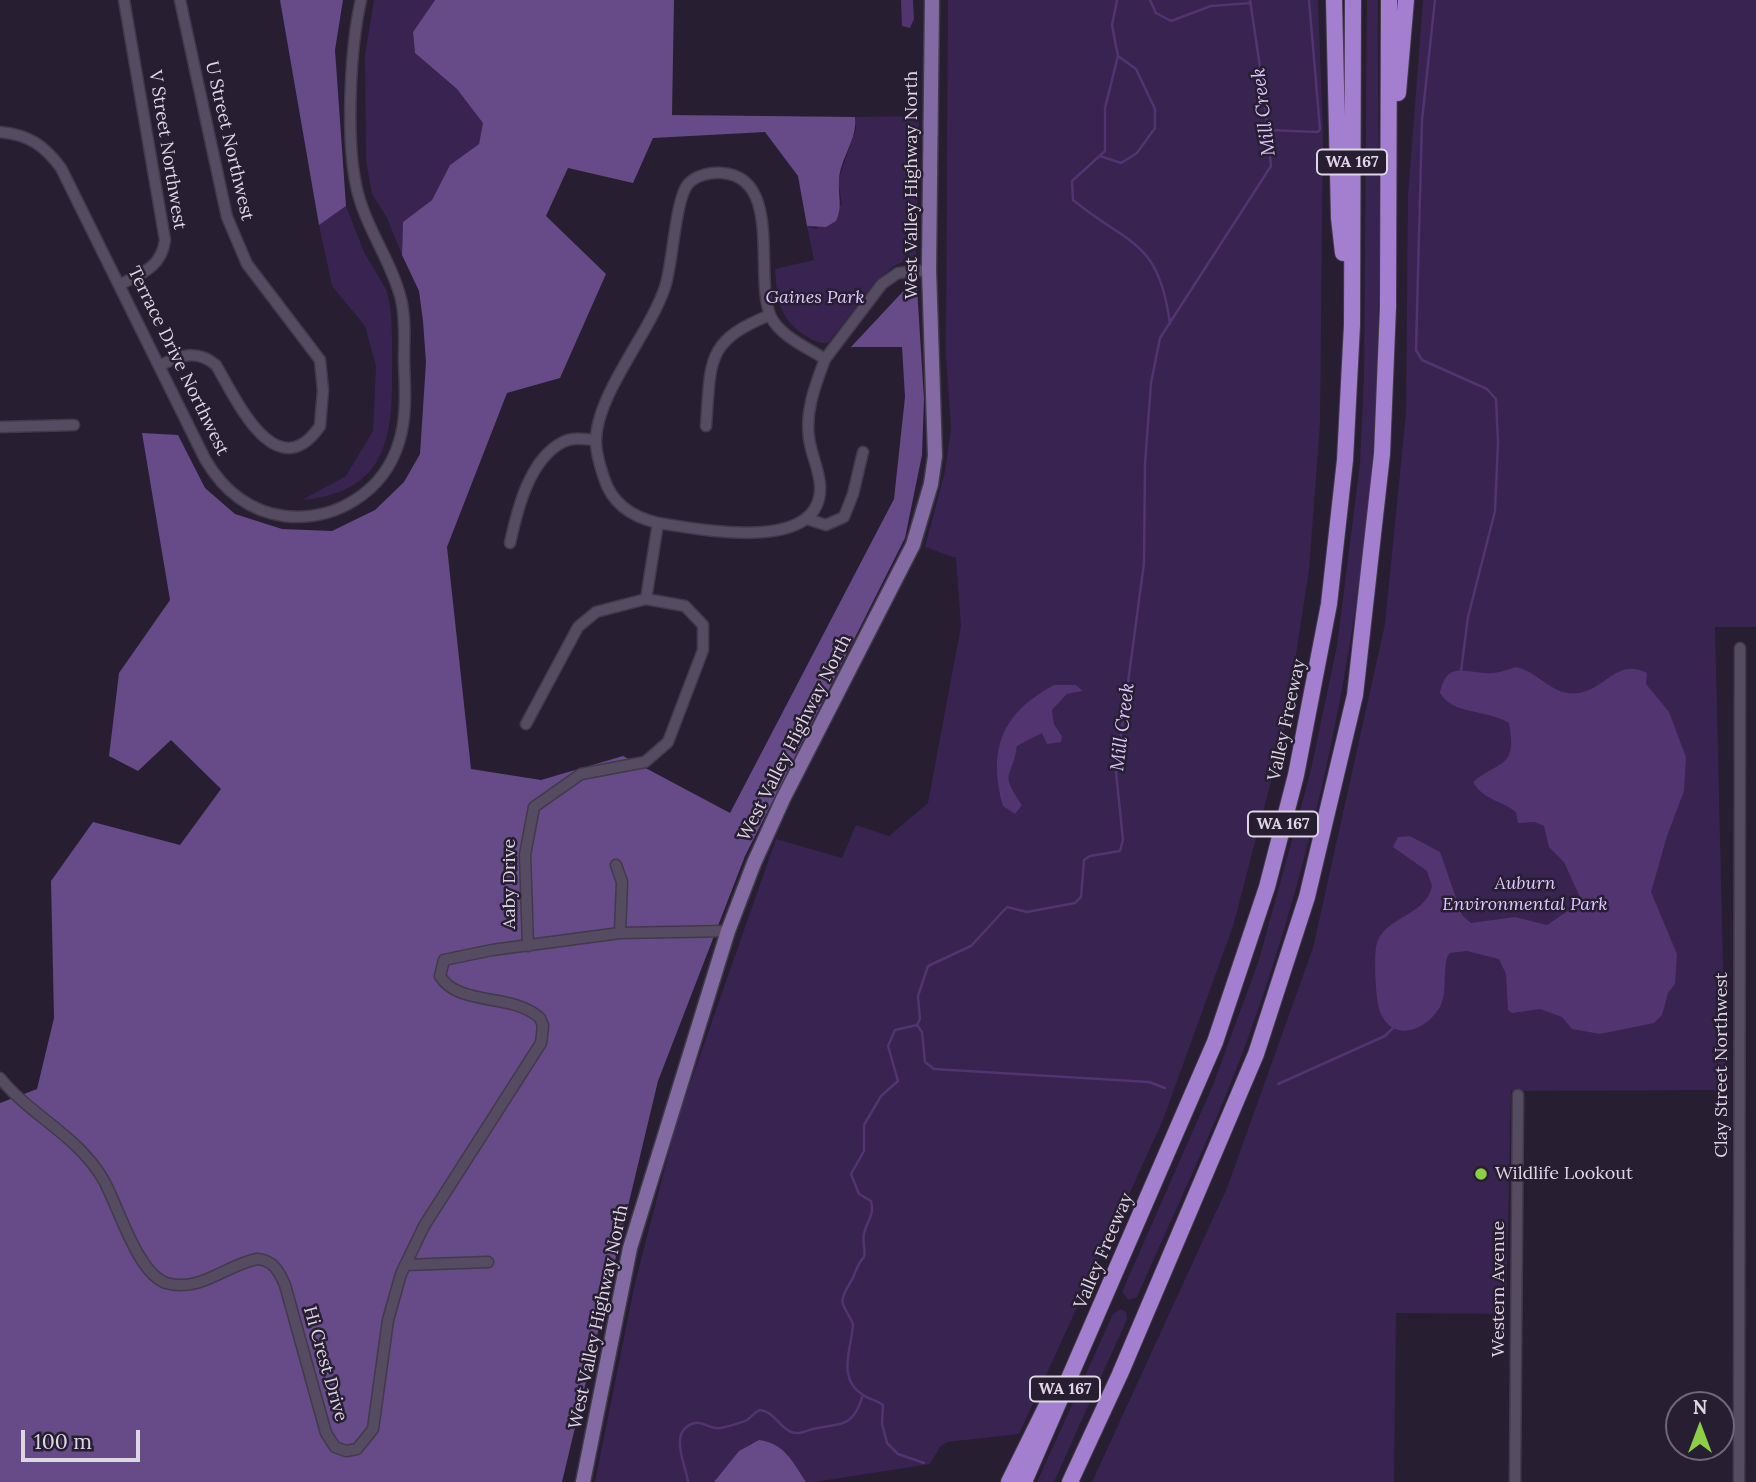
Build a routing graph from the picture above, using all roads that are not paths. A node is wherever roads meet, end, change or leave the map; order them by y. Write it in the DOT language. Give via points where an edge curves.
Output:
graph roads {
  1 [pos="124,0"];
  2 [pos="180,0"];
  3 [pos="361,0"];
  4 [pos="932,0"];
  5 [pos="1334,0"];
  6 [pos="1353,0"];
  7 [pos="1389,0"];
  8 [pos="1406,0"];
  9 [pos="0,132"];
  10 [pos="1389,197"];
  11 [pos="929,270"];
  12 [pos="121,284"];
  13 [pos="770,315"];
  14 [pos="1352,325"];
  15 [pos="825,359"];
  16 [pos="161,365"];
  17 [pos="75,425"];
  18 [pos="0,426"];
  19 [pos="706,426"];
  20 [pos="596,440"];
  21 [pos="863,452"];
  22 [pos="807,519"];
  23 [pos="658,523"];
  24 [pos="510,543"];
  25 [pos="646,599"];
  26 [pos="1740,648"];
  27 [pos="526,724"];
  28 [pos="616,865"];
  29 [pos="728,932"];
  30 [pos="620,933"];
  31 [pos="528,946"];
  32 [pos="0,1078"];
  33 [pos="1518,1095"];
  34 [pos="488,1262"];
  35 [pos="405,1265"];
  36 [pos="1105,1296"];
  37 [pos="1113,1389"];
  38 [pos="583,1482"];
  39 [pos="1009,1482"];
  40 [pos="1024,1482"];
  41 [pos="1070,1482"];
  42 [pos="1080,1482"];
  43 [pos="1515,1482"];
  44 [pos="1740,1482"];
  1 -- 12 [label="street, V Street Northwest" via="165,240 155,265"];
  2 -- 16 [label="street, U Street Northwest" via="227,217 247,264 320,360 320,426 303,442 291,446 269,443 208,358 181,355"];
  3 -- 16 [label="street, Terrace Drive Northwest" via="352,55 353,165 362,210 393,276 403,312 404,412 391,461 372,487 325,514 271,514 250,505 213,472"];
  4 -- 11 [label="main road, West Valley Highway North"];
  5 -- 14 [label="highway" via="1339,218"];
  6 -- 14 [label="highway, Valley Freeway / WA 167"];
  7 -- 10 [label="highway, WA 167"];
  8 -- 10 [label="highway"];
  9 -- 12 [label="street, Terrace Drive Northwest" via="27,136 50,153"];
  10 -- 37 [label="highway, WA 167" via="1377,517 1355,695 1336,786 1307,897 1256,1054"];
  11 -- 15 [label="street" via="898,273 882,284"];
  11 -- 29 [label="main road, West Valley Highway North" via="935,456 923,518 893,588 783,799"];
  12 -- 16 [label="street, Terrace Drive Northwest"];
  13 -- 15 [label="street" via="787,334"];
  13 -- 19 [label="street" via="739,327 721,343 713,365"];
  13 -- 20 [label="street" via="755,193 740,178 713,172 689,183 682,197 664,290 598,420"];
  14 -- 36 [label="highway, Valley Freeway / WA 167" via="1334,568 1296,775 1267,887 1215,1042"];
  15 -- 22 [label="street" via="808,414 820,486 817,505"];
  17 -- 18 [label="street"];
  20 -- 23 [label="street" via="611,493 631,514"];
  20 -- 24 [label="street" via="562,443 546,456 518,508"];
  21 -- 22 [label="street" via="844,517 826,526"];
  22 -- 23 [label="street" via="787,528 723,532"];
  23 -- 25 [label="street"];
  25 -- 27 [label="street, Aaby Drive" via="609,606 586,618"];
  25 -- 31 [label="street, Aaby Drive" via="685,606 696,614 703,625 703,650 676,725 657,754 645,762 581,775 534,807 524,855"];
  26 -- 44 [label="street, Clay Street Northwest"];
  28 -- 30 [label="street" via="622,882"];
  29 -- 30 [label="street"];
  29 -- 38 [label="main road, West Valley Highway North" via="630,1248"];
  30 -- 31 [label="street"];
  31 -- 35 [label="street, Hi Crest Drive" via="444,960 440,976 452,988 523,1005 540,1018 541,1043 424,1226"];
  32 -- 35 [label="street, Hi Crest Drive" via="88,1157 141,1259 158,1279 183,1285 201,1282 257,1259 275,1266 285,1284 326,1433 342,1450 360,1447 373,1429 388,1321"];
  33 -- 43 [label="street, Western Avenue"];
  34 -- 35 [label="street"];
  36 -- 39 [label="highway"];
  36 -- 40 [label="highway, Valley Freeway / WA 167"];
  37 -- 41 [label="highway, WA 167"];
  37 -- 42 [label="highway"];
}
